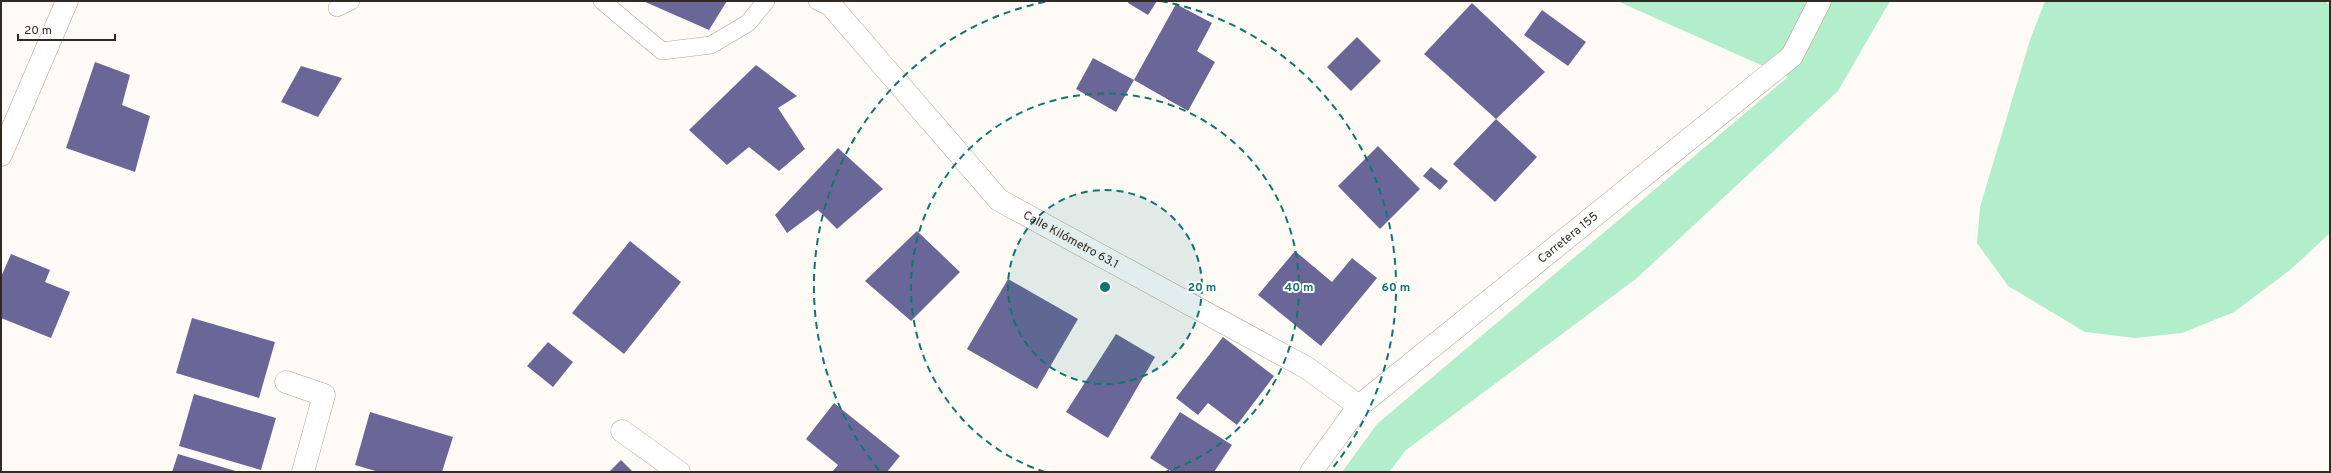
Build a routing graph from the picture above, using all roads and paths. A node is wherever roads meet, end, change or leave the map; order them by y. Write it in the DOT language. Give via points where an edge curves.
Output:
graph roads {
  1 [pos="67,1"];
  2 [pos="602,1"];
  3 [pos="766,1"];
  4 [pos="1820,1"];
  5 [pos="826,5"];
  6 [pos="1,155"];
  7 [pos="286,382"];
  8 [pos="1359,406"];
  9 [pos="622,431"];
  10 [pos="303,472"];
  11 [pos="680,472"];
  12 [pos="1311,472"];
  1 -- 6 [label="street"];
  2 -- 3 [label="lane" via="662,51 711,45 748,23"];
  4 -- 8 [label="street, Carretera 155" via="1792,56"];
  5 -- 8 [label="street, Calle Kilómetro 63.1" via="1000,200 1307,368"];
  7 -- 10 [label="street" via="324,395"];
  8 -- 12 [label="street, Carretera 155"];
  9 -- 11 [label="street"];
}
